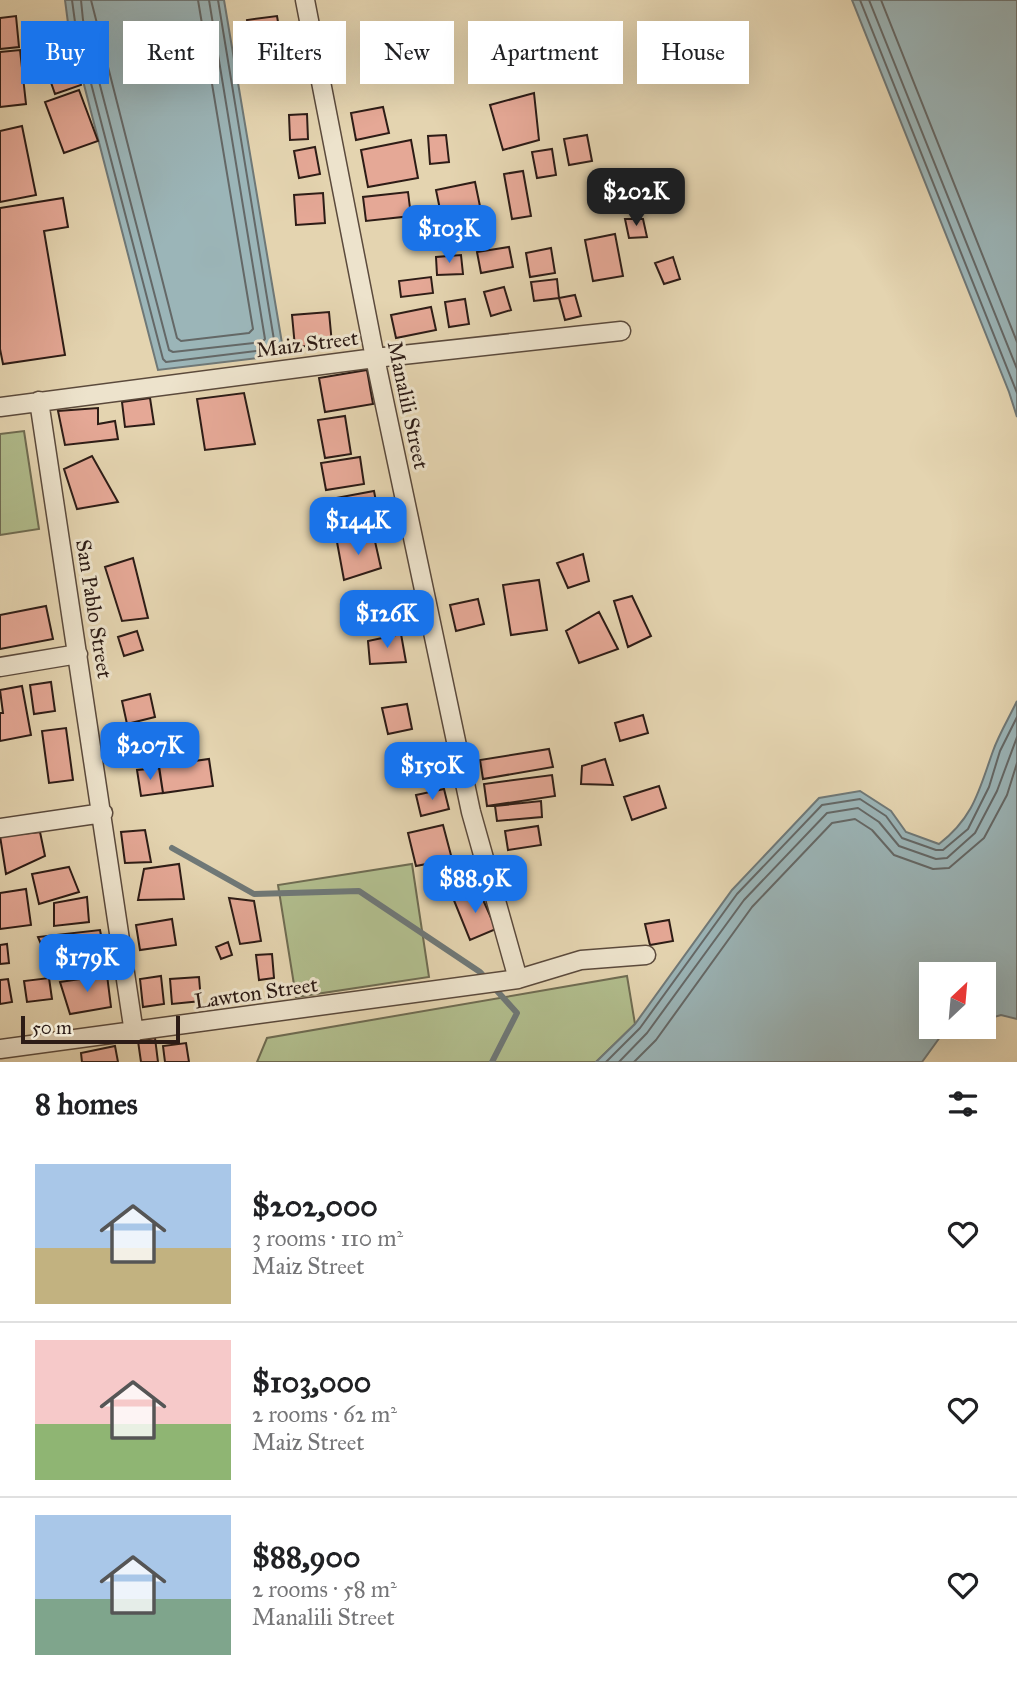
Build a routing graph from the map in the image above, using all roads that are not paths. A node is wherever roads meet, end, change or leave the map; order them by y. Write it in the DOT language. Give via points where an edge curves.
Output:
graph roads {
  1 [pos="305,0"];
  2 [pos="621,331"];
  3 [pos="375,358"];
  4 [pos="39,401"];
  5 [pos="0,407"];
  6 [pos="78,654"];
  7 [pos="0,667"];
  8 [pos="103,813"];
  9 [pos="0,828"];
  10 [pos="646,955"];
  11 [pos="518,979"];
  12 [pos="134,1033"];
  13 [pos="0,1049"];
  14 [pos="29,1054"];
  1 -- 3 [label="street, Manalili Street"];
  2 -- 3 [label="street, Maiz Street"];
  3 -- 4 [label="street, Maiz Street"];
  3 -- 11 [label="street, Manalili Street" via="471,812"];
  4 -- 5 [label="street, Maiz Street"];
  4 -- 6 [label="street, San Pablo Street"];
  6 -- 7 [label="street"];
  6 -- 8 [label="street, San Pablo Street"];
  8 -- 9 [label="street"];
  8 -- 12 [label="street, San Pablo Street"];
  10 -- 11 [label="street, Lawton Street" via="582,960"];
  11 -- 12 [label="street, Lawton Street"];
  12 -- 14 [label="street, Lawton Street"];
  13 -- 14 [label="street, Lawton Street"];
}
